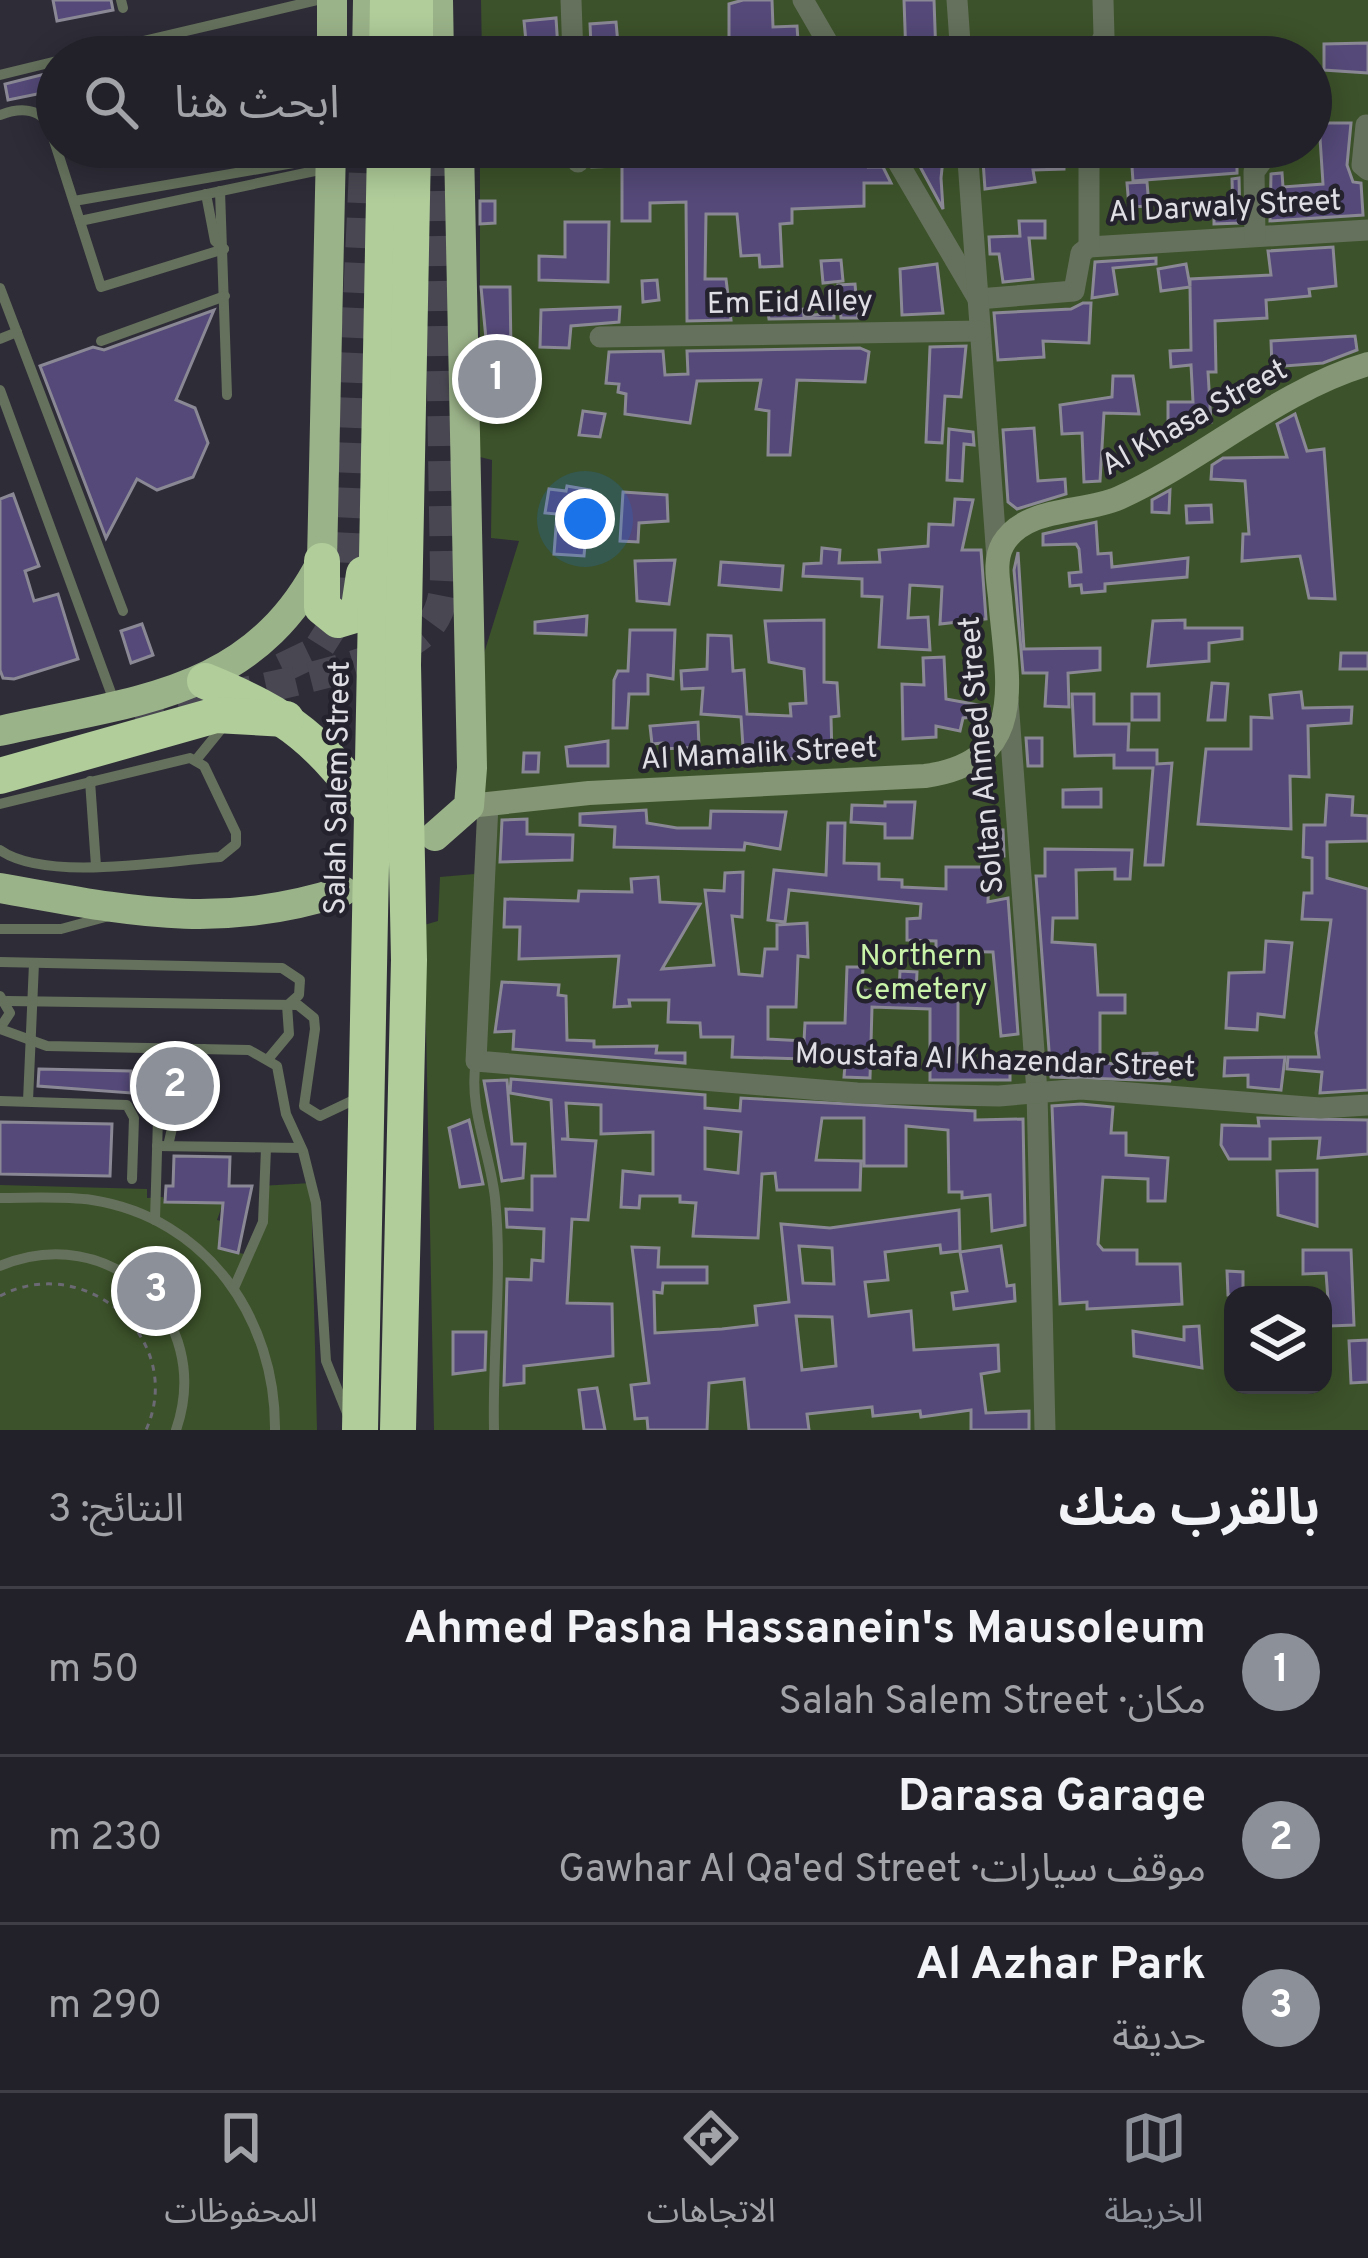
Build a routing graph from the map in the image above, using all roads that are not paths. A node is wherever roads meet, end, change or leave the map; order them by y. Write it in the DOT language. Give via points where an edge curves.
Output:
graph roads {
  1 [pos="318,0"];
  2 [pos="332,0"];
  3 [pos="368,0"];
  4 [pos="388,0"];
  5 [pos="415,0"];
  6 [pos="439,0"];
  7 [pos="458,0"];
  8 [pos="571,0"];
  9 [pos="803,0"];
  10 [pos="957,0"];
  11 [pos="1103,0"];
  12 [pos="165,36"];
  13 [pos="332,36"];
  14 [pos="367,36"];
  15 [pos="387,36"];
  16 [pos="415,36"];
  17 [pos="439,36"];
  18 [pos="458,36"];
  19 [pos="573,36"];
  20 [pos="824,36"];
  21 [pos="960,36"];
  22 [pos="1103,36"];
  23 [pos="36,66"];
  24 [pos="0,75"];
  25 [pos="36,113"];
  26 [pos="0,115"];
  27 [pos="1366,125"];
  28 [pos="62,168"];
  29 [pos="263,168"];
  30 [pos="300,168"];
  31 [pos="331,168"];
  32 [pos="386,168"];
  33 [pos="436,168"];
  34 [pos="438,168"];
  35 [pos="901,168"];
  36 [pos="969,168"];
  37 [pos="1089,168"];
  38 [pos="1257,168"];
  39 [pos="251,170"];
  40 [pos="1368,170"];
  41 [pos="254,184"];
  42 [pos="220,191"];
  43 [pos="206,194"];
  44 [pos="74,201"];
  45 [pos="80,221"];
  46 [pos="1368,230"];
  47 [pos="1255,236"];
  48 [pos="1089,247"];
  49 [pos="224,249"];
  50 [pos="0,288"];
  51 [pos="225,296"];
  52 [pos="978,298"];
  53 [pos="980,331"];
  54 [pos="17,332"];
  55 [pos="600,337"];
  56 [pos="0,339"];
  57 [pos="101,341"];
  58 [pos="1368,364"];
  59 [pos="0,390"];
  60 [pos="226,395"];
  61 [pos="379,465"];
  62 [pos="997,560"];
  63 [pos="322,561"];
  64 [pos="123,611"];
  65 [pos="205,681"];
  66 [pos="1008,697"];
  67 [pos="115,704"];
  68 [pos="232,715"];
  69 [pos="286,719"];
  70 [pos="0,731"];
  71 [pos="196,760"];
  72 [pos="0,776"];
  73 [pos="90,781"];
  74 [pos="0,804"];
  75 [pos="478,805"];
  76 [pos="375,816"];
  77 [pos="435,836"];
  78 [pos="0,850"];
  79 [pos="96,866"];
  80 [pos="0,870"];
  81 [pos="0,888"];
  82 [pos="343,891"];
  83 [pos="33,894"];
  84 [pos="122,911"];
  85 [pos="0,929"];
  86 [pos="0,962"];
  87 [pos="34,963"];
  88 [pos="3,999"];
  89 [pos="33,1002"];
  90 [pos="287,1005"];
  91 [pos="0,1028"];
  92 [pos="31,1043"];
  93 [pos="160,1049"];
  94 [pos="204,1049"];
  95 [pos="269,1058"];
  96 [pos="476,1061"];
  97 [pos="1037,1092"];
  98 [pos="368,1093"];
  99 [pos="0,1101"];
  100 [pos="28,1101"];
  101 [pos="1368,1105"];
  102 [pos="162,1146"];
  103 [pos="266,1148"];
  104 [pos="302,1148"];
  105 [pos="132,1179"];
  106 [pos="0,1198"];
  107 [pos="155,1220"];
  108 [pos="0,1266"];
  109 [pos="234,1288"];
  110 [pos="176,1430"];
  111 [pos="275,1430"];
  112 [pos="359,1430"];
  113 [pos="398,1430"];
  114 [pos="494,1430"];
  115 [pos="1045,1430"];
  1 -- 12 [label="lane"];
  2 -- 13 [label="main road"];
  3 -- 14 [label="main road"];
  4 -- 15 [label="highway"];
  5 -- 16 [label="highway"];
  6 -- 17 [label="main road"];
  7 -- 18 [label="main road"];
  8 -- 19 [label="street"];
  9 -- 20 [label="street"];
  10 -- 21 [label="street"];
  11 -- 22 [label="street"];
  23 -- 24 [label="lane"];
  25 -- 26 [label="lane"];
  27 -- 40 [label="street"];
  28 -- 44 [label="lane"];
  29 -- 39 [label="lane"];
  30 -- 41 [label="lane"];
  31 -- 63 [label="main road"];
  32 -- 61 [label="highway, Salah Salem Street"];
  33 -- 113 [label="highway, Salah Salem Street" via="403,665 409,960"];
  34 -- 75 [label="main road"];
  35 -- 52 [label="street"];
  36 -- 52 [label="street, Soltan Ahmed Street"];
  37 -- 48 [label="street"];
  38 -- 47 [label="street"];
  39 -- 41 [label="lane"];
  39 -- 44 [label="lane"];
  41 -- 42 [label="lane"];
  42 -- 43 [label="lane"];
  42 -- 49 [label="lane"];
  43 -- 45 [label="lane"];
  43 -- 49 [label="lane" via="215,241"];
  44 -- 45 [label="lane"];
  45 -- 49 [label="lane" via="97,284 107,288"];
  46 -- 47 [label="street, Al Darwaly Street"];
  47 -- 48 [label="street, Al Darwaly Street"];
  48 -- 52 [label="street, Al Darwaly Street" via="1074,291"];
  49 -- 51 [label="lane"];
  50 -- 54 [label="lane"];
  51 -- 57 [label="lane"];
  51 -- 60 [label="lane"];
  52 -- 53 [label="street, Soltan Ahmed Street"];
  53 -- 55 [label="street, Em Eid Alley"];
  53 -- 62 [label="street, Soltan Ahmed Street"];
  54 -- 56 [label="lane"];
  54 -- 64 [label="lane"];
  58 -- 62 [label="street, Al Khasa Street" via="1119,498 1027,521 1007,537"];
  59 -- 67 [label="lane"];
  61 -- 63 [label="highway" via="367,496 362,603 352,619 338,620 322,607"];
  61 -- 76 [label="highway, Salah Salem Street"];
  62 -- 66 [label="street, Soltan Ahmed Street"];
  63 -- 65 [label="main road" via="277,630"];
  65 -- 67 [label="main road"];
  65 -- 69 [label="highway"];
  66 -- 75 [label="street, Al Mamalik Street" via="993,747 942,774"];
  66 -- 97 [label="street, Soltan Ahmed Street"];
  67 -- 70 [label="main road"];
  68 -- 69 [label="highway"];
  68 -- 71 [label="lane"];
  68 -- 72 [label="highway"];
  69 -- 76 [label="highway" via="313,737"];
  71 -- 73 [label="lane"];
  71 -- 79 [label="lane" via="236,833 230,853"];
  73 -- 74 [label="lane"];
  73 -- 79 [label="lane"];
  75 -- 77 [label="main road"];
  75 -- 96 [label="street"];
  76 -- 98 [label="highway, Salah Salem Street"];
  78 -- 79 [label="lane" via="30,862"];
  80 -- 83 [label="main road"];
  81 -- 83 [label="main road"];
  82 -- 84 [label="main road" via="254,914"];
  83 -- 84 [label="main road"];
  84 -- 85 [label="lane" via="62,929"];
  86 -- 87 [label="lane"];
  87 -- 89 [label="lane"];
  87 -- 90 [label="lane" via="281,968 300,980 299,995"];
  88 -- 89 [label="lane"];
  88 -- 91 [label="lane" via="10,1013"];
  89 -- 90 [label="lane"];
  89 -- 92 [label="lane"];
  90 -- 95 [label="lane" via="289,1034"];
  90 -- 98 [label="lane" via="314,1018 308,1112 327,1115"];
  91 -- 92 [label="lane"];
  92 -- 93 [label="lane"];
  92 -- 100 [label="lane"];
  93 -- 94 [label="lane"];
  93 -- 102 [label="lane"];
  94 -- 95 [label="lane"];
  94 -- 102 [label="lane"];
  95 -- 104 [label="lane" via="282,1076 286,1114"];
  96 -- 97 [label="street, Moustafa Al Khazendar Street" via="857,1093"];
  96 -- 114 [label="lane" via="498,1248"];
  97 -- 101 [label="street, Moustafa Al Khazendar Street"];
  97 -- 115 [label="street, Soltan Ahmed Street"];
  98 -- 112 [label="highway, Salah Salem Street"];
  99 -- 100 [label="lane"];
  100 -- 105 [label="lane" via="127,1105 134,1118"];
  102 -- 103 [label="lane"];
  102 -- 107 [label="lane"];
  103 -- 104 [label="lane"];
  103 -- 109 [label="lane" via="263,1222"];
  104 -- 112 [label="lane" via="316,1203 326,1361"];
  106 -- 107 [label="lane" via="94,1201"];
  107 -- 109 [label="lane" via="194,1245"];
  108 -- 110 [label="lane" via="79,1254 146,1291 170,1323 183,1361"];
  109 -- 111 [label="lane" via="267,1352"];
}
